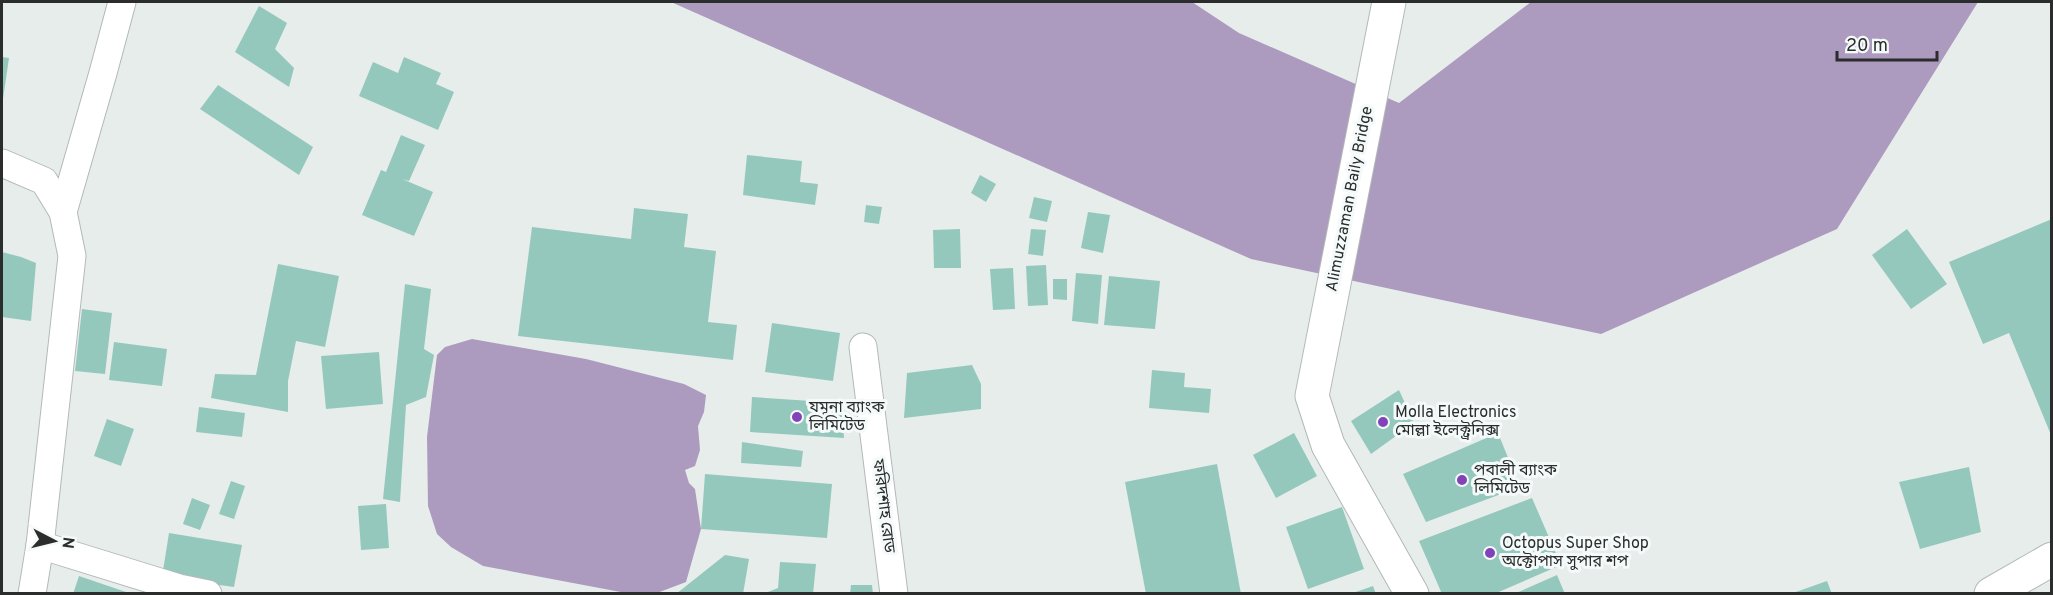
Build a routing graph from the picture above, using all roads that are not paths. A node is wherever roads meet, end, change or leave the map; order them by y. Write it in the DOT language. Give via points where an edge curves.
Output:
graph roads {
  1 [pos="122,2"];
  2 [pos="1389,2"];
  3 [pos="2,163"];
  4 [pos="63,212"];
  5 [pos="863,347"];
  6 [pos="40,545"];
  7 [pos="2052,559"];
  8 [pos="32,594"];
  9 [pos="208,594"];
  10 [pos="894,594"];
  11 [pos="1412,594"];
  12 [pos="1991,594"];
  1 -- 4 [label="street"];
  2 -- 11 [label="main road, Alimuzzaman Baily Bridge" via="1312,396 1328,445"];
  3 -- 4 [label="street" via="44,181"];
  4 -- 6 [label="street" via="72,256"];
  5 -- 10 [label="street, ফরিদশাহ রোড"];
  6 -- 8 [label="street"];
  6 -- 9 [label="street"];
  7 -- 12 [label="main road"];
}
